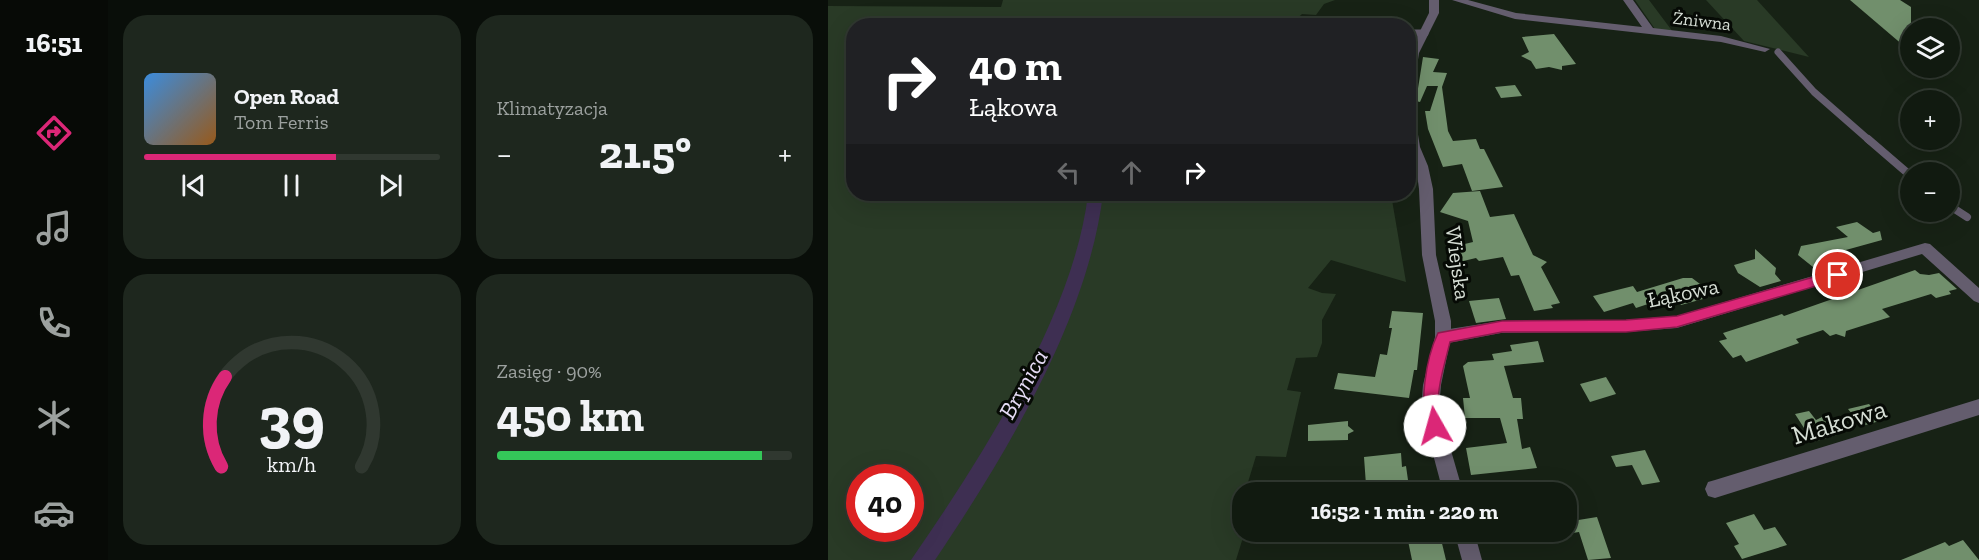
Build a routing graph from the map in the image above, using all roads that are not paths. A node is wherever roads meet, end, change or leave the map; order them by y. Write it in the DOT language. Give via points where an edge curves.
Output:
graph roads {
  1 [pos="1434,0"];
  2 [pos="1457,0"];
  3 [pos="1628,0"];
  4 [pos="1650,31"];
  5 [pos="1416,33"];
  6 [pos="1425,33"];
  7 [pos="1416,49"];
  8 [pos="1765,49"];
  9 [pos="1778,52"];
  10 [pos="1416,149"];
  11 [pos="1900,166"];
  12 [pos="1960,213"];
  13 [pos="1966,217"];
  14 [pos="1979,297"];
  15 [pos="1443,338"];
  16 [pos="1979,407"];
  17 [pos="1450,482"];
  18 [pos="1715,489"];
  19 [pos="1467,542"];
  20 [pos="1472,560"];
  1 -- 6 [label="street" via="1434,13"];
  2 -- 4 [label="street, Żniwna" via="1515,16"];
  3 -- 4 [label="street"];
  4 -- 8 [label="street, Żniwna" via="1721,39"];
  5 -- 6 [label="lane"];
  6 -- 7 [label="street"];
  9 -- 11 [label="lane" via="1814,92"];
  10 -- 15 [label="street, Wiejska" via="1426,189 1429,255"];
  12 -- 13 [label="lane"];
  14 -- 15 [label="street, Łąkowa" via="1925,248 1677,322 1502,327"];
  15 -- 17 [label="street, Wiejska" via="1430,409"];
  16 -- 18 [label="street, Makowa"];
  19 -- 20 [label="street"];
}
